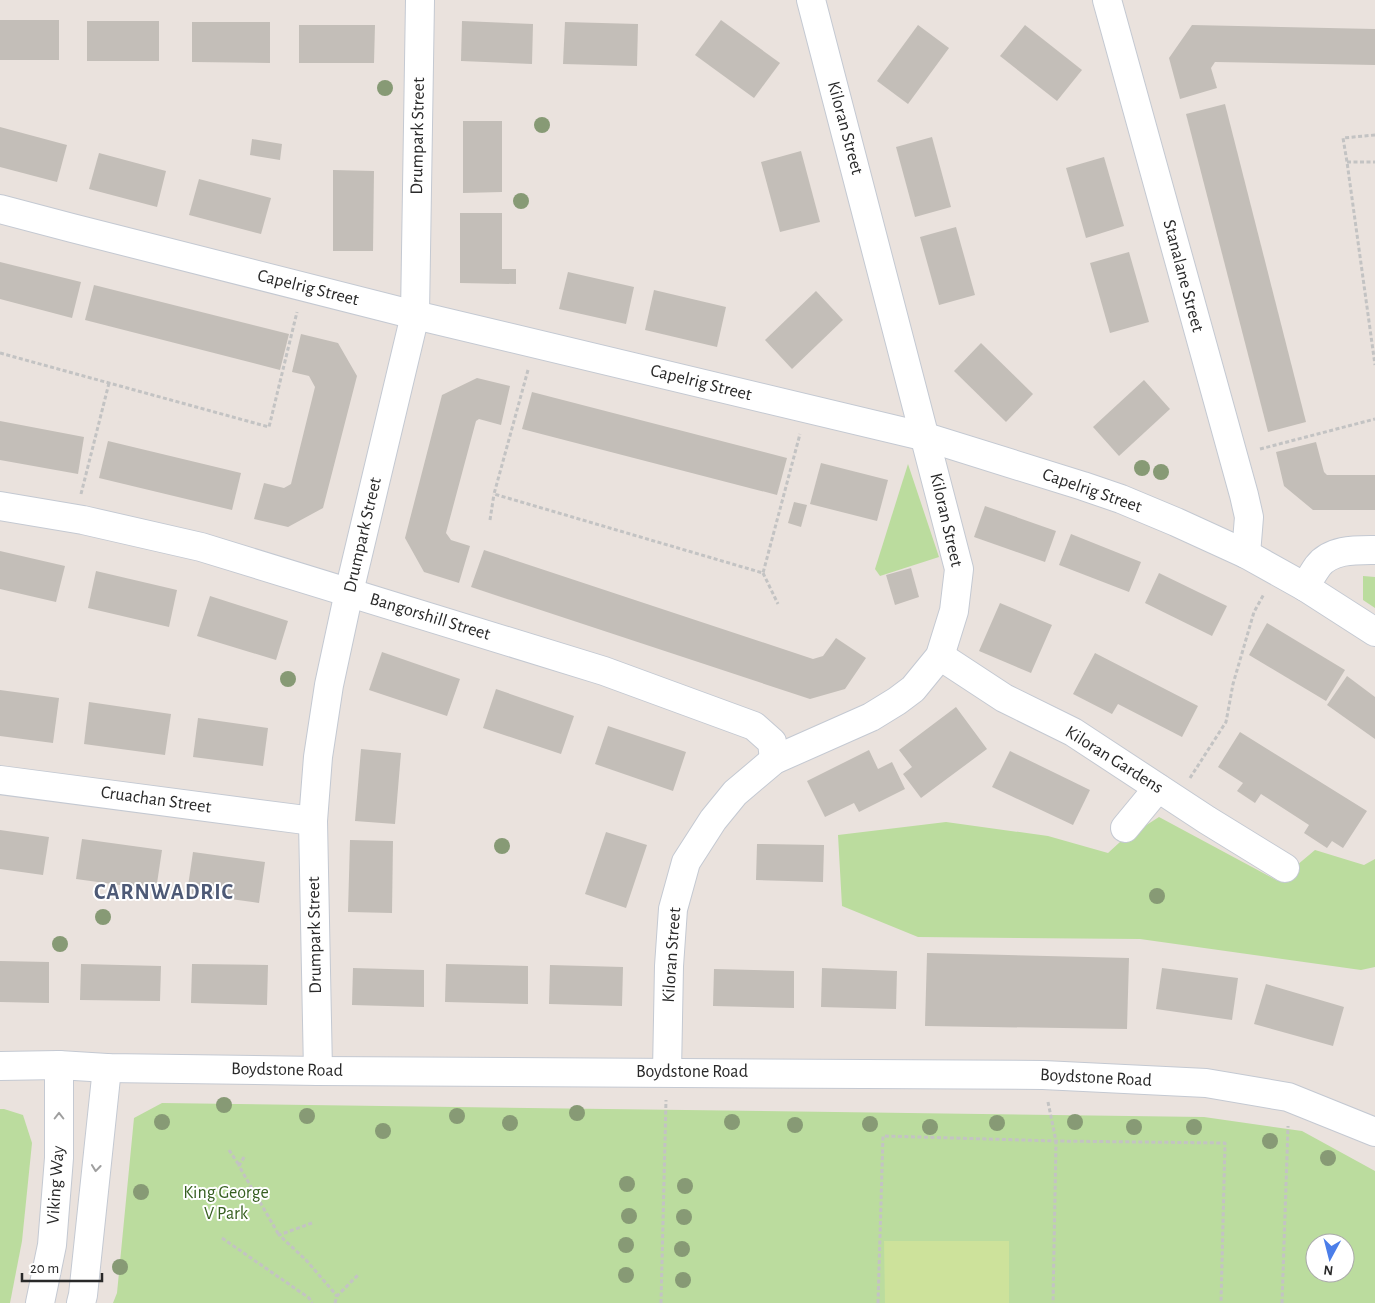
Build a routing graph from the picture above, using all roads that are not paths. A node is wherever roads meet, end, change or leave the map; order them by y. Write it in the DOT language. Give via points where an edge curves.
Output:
graph roads {
  1 [pos="420,0"];
  2 [pos="811,0"];
  3 [pos="1107,0"];
  4 [pos="0,209"];
  5 [pos="415,315"];
  6 [pos="926,437"];
  7 [pos="0,506"];
  8 [pos="1375,550"];
  9 [pos="1246,554"];
  10 [pos="1305,587"];
  11 [pos="349,592"];
  12 [pos="1375,632"];
  13 [pos="940,656"];
  14 [pos="774,760"];
  15 [pos="0,780"];
  16 [pos="1167,794"];
  17 [pos="313,820"];
  18 [pos="1125,828"];
  19 [pos="1286,868"];
  20 [pos="0,1066"];
  21 [pos="59,1066"];
  22 [pos="106,1068"];
  23 [pos="318,1071"];
  24 [pos="667,1072"];
  25 [pos="1375,1132"];
  26 [pos="40,1303"];
  27 [pos="81,1303"];
  1 -- 5 [label="street, Drumpark Street"];
  2 -- 6 [label="street, Kiloran Street"];
  3 -- 9 [label="street, Stanalane Street" via="1249,517"];
  4 -- 5 [label="street, Capelrig Street"];
  5 -- 6 [label="street, Capelrig Street"];
  5 -- 11 [label="street, Drumpark Street"];
  6 -- 9 [label="street, Capelrig Street" via="1121,499"];
  6 -- 13 [label="street, Kiloran Street" via="959,569 954,611"];
  7 -- 11 [label="street, Bangorshill Street" via="201,547"];
  8 -- 10 [label="street" via="1335,554 1320,564"];
  9 -- 10 [label="street, Capelrig Street"];
  10 -- 12 [label="street, Capelrig Street"];
  11 -- 14 [label="street, Bangorshill Street" via="604,671 754,726 772,742"];
  11 -- 17 [label="street, Drumpark Street" via="329,685"];
  13 -- 14 [label="street, Kiloran Street" via="913,689 897,701 871,717"];
  13 -- 16 [label="street, Kiloran Gardens" via="1004,698 1073,732"];
  14 -- 24 [label="street, Kiloran Street" via="735,793 686,862 673,909"];
  15 -- 17 [label="street, Cruachan Street"];
  16 -- 18 [label="street"];
  16 -- 19 [label="street, Kiloran Gardens"];
  17 -- 23 [label="street, Drumpark Street"];
  20 -- 21 [label="street, Boydstone Road"];
  21 -- 22 [label="street, Boydstone Road"];
  26 -- 21 [label="street, Viking Way, one-way" via="52,1245 58,1168"];
  22 -- 23 [label="street, Boydstone Road"];
  22 -- 27 [label="street, Viking Way, one-way"];
  23 -- 24 [label="street, Boydstone Road"];
  24 -- 25 [label="street, Boydstone Road" via="1043,1075 1206,1083 1288,1097"];
}
